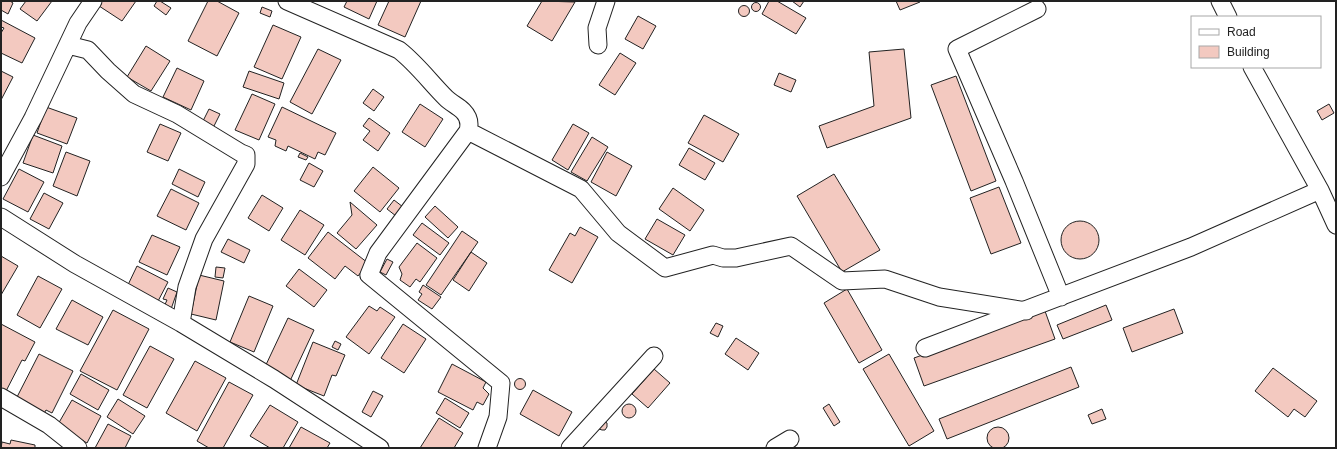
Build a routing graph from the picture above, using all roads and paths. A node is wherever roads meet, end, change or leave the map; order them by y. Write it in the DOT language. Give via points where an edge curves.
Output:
graph roads {
  1 [pos="93,1"];
  2 [pos="287,1"];
  3 [pos="606,1"];
  4 [pos="1220,1"];
  5 [pos="1036,9"];
  6 [pos="1228,16"];
  7 [pos="68,45"];
  8 [pos="598,45"];
  9 [pos="1253,68"];
  10 [pos="468,131"];
  11 [pos="1,177"];
  12 [pos="1320,190"];
  13 [pos="1,217"];
  14 [pos="1336,225"];
  15 [pos="1061,298"];
  16 [pos="1026,311"];
  17 [pos="181,323"];
  18 [pos="925,348"];
  19 [pos="654,356"];
  20 [pos="1,397"];
  21 [pos="790,439"];
  22 [pos="78,448"];
  23 [pos="380,448"];
  24 [pos="486,448"];
  25 [pos="570,448"];
  26 [pos="774,448"];
  1 -- 7 [label="street" via="78,23"];
  2 -- 10 [label="street" via="399,50 464,112 470,125"];
  3 -- 8 [label="street" via="597,28"];
  4 -- 6 [label="street"];
  5 -- 15 [label="street" via="957,49"];
  7 -- 11 [label="street" via="34,118"];
  7 -- 17 [label="street" via="88,50 134,94 177,114 246,155 246,164 204,238 187,287"];
  9 -- 12 [label="street"];
  10 -- 16 [label="street" via="581,189 618,233 665,268 713,255 736,258 791,246 842,281 885,279 939,297"];
  10 -- 24 [label="street" via="378,253 369,275 501,383 498,417"];
  12 -- 14 [label="street"];
  12 -- 15 [label="street" via="1191,247"];
  13 -- 17 [label="street" via="75,264"];
  15 -- 16 [label="street"];
  16 -- 18 [label="street"];
  17 -- 23 [label="street" via="274,379"];
  19 -- 25 [label="street"];
  20 -- 22 [label="street" via="49,425"];
  21 -- 26 [label="street"];
}
